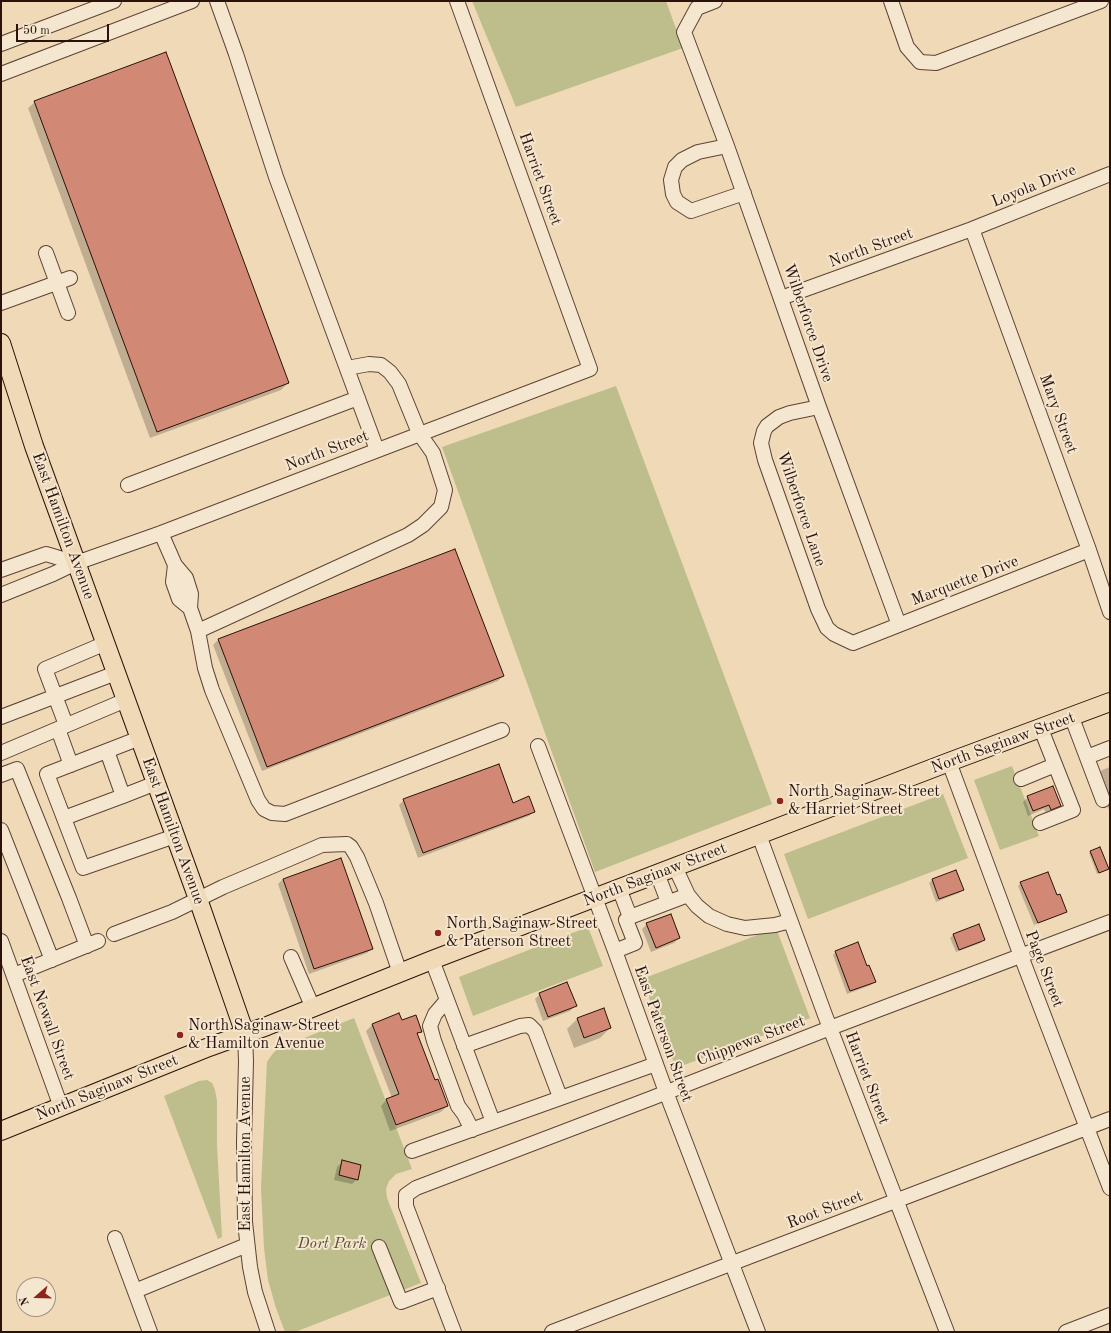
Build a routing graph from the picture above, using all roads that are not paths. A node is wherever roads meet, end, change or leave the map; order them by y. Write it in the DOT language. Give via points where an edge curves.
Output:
graph roads {
  1 [pos="114,1"];
  2 [pos="192,1"];
  3 [pos="217,1"];
  4 [pos="457,1"];
  5 [pos="716,1"];
  6 [pos="891,1"];
  7 [pos="1101,1"];
  8 [pos="1,44"];
  9 [pos="1,74"];
  10 [pos="727,146"];
  11 [pos="1110,174"];
  12 [pos="744,193"];
  13 [pos="972,229"];
  14 [pos="46,253"];
  15 [pos="63,280"];
  16 [pos="781,298"];
  17 [pos="1,303"];
  18 [pos="68,313"];
  19 [pos="1,343"];
  20 [pos="347,368"];
  21 [pos="590,369"];
  22 [pos="358,398"];
  23 [pos="819,407"];
  24 [pos="419,433"];
  25 [pos="377,450"];
  26 [pos="128,485"];
  27 [pos="161,533"];
  28 [pos="1089,550"];
  29 [pos="76,563"];
  30 [pos="1,570"];
  31 [pos="1,595"];
  32 [pos="1110,612"];
  33 [pos="899,625"];
  34 [pos="198,631"];
  35 [pos="106,643"];
  36 [pos="853,643"];
  37 [pos="116,673"];
  38 [pos="56,696"];
  39 [pos="126,700"];
  40 [pos="1110,702"];
  41 [pos="1,717"];
  42 [pos="1072,718"];
  43 [pos="62,727"];
  44 [pos="1041,729"];
  45 [pos="502,730"];
  46 [pos="140,738"];
  47 [pos="538,746"];
  48 [pos="1110,748"];
  49 [pos="107,751"];
  50 [pos="1,753"];
  51 [pos="1087,757"];
  52 [pos="949,762"];
  53 [pos="71,765"];
  54 [pos="1055,766"];
  55 [pos="1,775"];
  56 [pos="1021,779"];
  57 [pos="156,783"];
  58 [pos="123,796"];
  59 [pos="1103,800"];
  60 [pos="64,818"];
  61 [pos="1040,823"];
  62 [pos="1,830"];
  63 [pos="759,835"];
  64 [pos="175,836"];
  65 [pos="675,867"];
  66 [pos="657,874"];
  67 [pos="619,888"];
  68 [pos="688,895"];
  69 [pos="594,898"];
  70 [pos="198,899"];
  71 [pos="668,902"];
  72 [pos="630,917"];
  73 [pos="790,921"];
  74 [pos="1110,922"];
  75 [pos="114,934"];
  76 [pos="1,941"];
  77 [pos="615,951"];
  78 [pos="1021,956"];
  79 [pos="291,957"];
  80 [pos="52,960"];
  81 [pos="432,960"];
  82 [pos="400,973"];
  83 [pos="14,975"];
  84 [pos="447,1000"];
  85 [pos="313,1008"];
  86 [pos="830,1028"];
  87 [pos="245,1034"];
  88 [pos="464,1046"];
  89 [pos="656,1064"];
  90 [pos="666,1092"];
  91 [pos="560,1098"];
  92 [pos="61,1107"];
  93 [pos="1110,1119"];
  94 [pos="493,1122"];
  95 [pos="1087,1128"];
  96 [pos="472,1130"];
  97 [pos="1,1131"];
  98 [pos="412,1151"];
  99 [pos="1110,1188"];
  100 [pos="896,1201"];
  101 [pos="115,1238"];
  102 [pos="247,1246"];
  103 [pos="379,1246"];
  104 [pos="732,1264"];
  105 [pos="438,1288"];
  106 [pos="135,1291"];
  107 [pos="1110,1315"];
  108 [pos="150,1332"];
  109 [pos="268,1332"];
  110 [pos="454,1332"];
  111 [pos="552,1332"];
  112 [pos="758,1332"];
  113 [pos="947,1332"];
  114 [pos="1066,1332"];
  1 -- 8 [label="street"];
  2 -- 9 [label="street"];
  3 -- 20 [label="street" via="276,177"];
  4 -- 21 [label="street, Harriet Street"];
  5 -- 10 [label="street, Wilberforce Drive" via="697,8 684,32"];
  6 -- 7 [label="street" via="907,47 920,62 936,63"];
  10 -- 12 [label="street, Wilberforce Drive"];
  10 -- 12 [label="street" via="698,152 674,167 671,180 673,194 677,202 691,211"];
  11 -- 13 [label="street, Loyola Drive"];
  12 -- 16 [label="street, Wilberforce Drive"];
  13 -- 16 [label="street, North Street"];
  13 -- 28 [label="street, Mary Street"];
  14 -- 15 [label="street"];
  15 -- 17 [label="street"];
  15 -- 18 [label="street"];
  16 -- 23 [label="street, Wilberforce Drive"];
  19 -- 29 [label="main road, East Hamilton Avenue" via="34,446"];
  20 -- 22 [label="street"];
  20 -- 24 [label="street" via="369,364 381,365 390,372 399,384"];
  21 -- 24 [label="street, North Street"];
  22 -- 25 [label="street"];
  22 -- 26 [label="street"];
  23 -- 33 [label="street, Wilberforce Drive"];
  23 -- 36 [label="street, Wilberforce Lane" via="780,417 767,426 762,443 765,460 823,621 834,634"];
  24 -- 25 [label="street, North Street"];
  24 -- 34 [label="street" via="433,453 444,490 441,507 422,525 408,535"];
  25 -- 27 [label="street, North Street"];
  27 -- 29 [label="street, North Street"];
  27 -- 34 [label="street" via="175,565 186,578 192,594 190,608"];
  28 -- 32 [label="street, Mary Street"];
  28 -- 33 [label="street, Marquette Drive"];
  29 -- 30 [label="street" via="46,554"];
  29 -- 31 [label="street, North Street"];
  29 -- 35 [label="main road, East Hamilton Avenue"];
  33 -- 36 [label="street, Marquette Drive"];
  34 -- 45 [label="street" via="212,690 258,800 264,809 272,813 285,814"];
  35 -- 37 [label="main road, East Hamilton Avenue"];
  35 -- 38 [label="street" via="45,669"];
  37 -- 38 [label="street"];
  37 -- 39 [label="main road, East Hamilton Avenue"];
  38 -- 41 [label="street"];
  38 -- 43 [label="street"];
  39 -- 43 [label="street"];
  39 -- 46 [label="main road, East Hamilton Avenue"];
  40 -- 42 [label="main road, North Saginaw Street"];
  42 -- 44 [label="main road, North Saginaw Street"];
  42 -- 51 [label="street"];
  43 -- 50 [label="street"];
  43 -- 53 [label="street"];
  44 -- 52 [label="main road, North Saginaw Street"];
  44 -- 54 [label="street"];
  46 -- 49 [label="street"];
  46 -- 57 [label="main road, East Hamilton Avenue"];
  47 -- 69 [label="street, East Paterson Street"];
  48 -- 51 [label="street"];
  49 -- 53 [label="street"];
  49 -- 58 [label="street"];
  51 -- 59 [label="street"];
  52 -- 63 [label="main road, North Saginaw Street"];
  52 -- 78 [label="street, Page Street"];
  53 -- 60 [label="street" via="47,774"];
  54 -- 56 [label="street"];
  54 -- 61 [label="street" via="1073,810"];
  55 -- 80 [label="street" via="17,769 69,898 92,943"];
  57 -- 58 [label="street"];
  57 -- 64 [label="main road, East Hamilton Avenue"];
  58 -- 60 [label="street"];
  60 -- 64 [label="street" via="83,868"];
  62 -- 80 [label="street"];
  63 -- 65 [label="main road, North Saginaw Street"];
  63 -- 73 [label="street, Harriet Street"];
  64 -- 70 [label="main road, East Hamilton Avenue"];
  65 -- 66 [label="main road, North Saginaw Street"];
  65 -- 68 [label="street"];
  66 -- 67 [label="main road, North Saginaw Street"];
  66 -- 71 [label="street"];
  67 -- 69 [label="main road, North Saginaw Street"];
  67 -- 72 [label="street"];
  68 -- 71 [label="street"];
  68 -- 73 [label="street" via="696,906 709,916 727,924 745,928"];
  69 -- 77 [label="street, East Paterson Street"];
  69 -- 81 [label="main road, North Saginaw Street"];
  70 -- 75 [label="street"];
  70 -- 82 [label="street" via="322,845 347,844 357,857"];
  70 -- 87 [label="main road, East Hamilton Avenue"];
  71 -- 72 [label="street"];
  72 -- 77 [label="street" via="626,920 635,943"];
  73 -- 86 [label="street, Harriet Street"];
  74 -- 78 [label="street, Chippewa Street"];
  76 -- 83 [label="street, East Newall Street"];
  77 -- 89 [label="street, East Paterson Street"];
  78 -- 86 [label="street, Chippewa Street"];
  78 -- 95 [label="street, Page Street"];
  79 -- 85 [label="street"];
  80 -- 83 [label="street"];
  81 -- 82 [label="main road, North Saginaw Street"];
  81 -- 84 [label="street"];
  82 -- 85 [label="main road, North Saginaw Street"];
  83 -- 92 [label="street, East Newall Street"];
  84 -- 88 [label="street"];
  84 -- 96 [label="street" via="435,1014 430,1026 458,1106"];
  85 -- 87 [label="main road, North Saginaw Street"];
  86 -- 90 [label="street, Chippewa Street"];
  86 -- 100 [label="street, Harriet Street"];
  87 -- 92 [label="main road, North Saginaw Street"];
  87 -- 102 [label="street, East Hamilton Avenue" via="244,1191"];
  88 -- 91 [label="street" via="529,1025 535,1031"];
  88 -- 94 [label="street"];
  89 -- 90 [label="street, East Paterson Street"];
  89 -- 91 [label="street"];
  90 -- 104 [label="street, East Paterson Street"];
  90 -- 105 [label="street, Chippewa Street" via="416,1188 406,1195 406,1206"];
  91 -- 94 [label="street"];
  92 -- 97 [label="main road, North Saginaw Street"];
  93 -- 95 [label="street, Root Street"];
  94 -- 96 [label="street"];
  95 -- 99 [label="street, Page Street"];
  95 -- 100 [label="street, Root Street"];
  96 -- 98 [label="street"];
  100 -- 104 [label="street, Root Street"];
  100 -- 113 [label="street, Harriet Street"];
  101 -- 106 [label="street"];
  102 -- 106 [label="street"];
  102 -- 109 [label="street, East Hamilton Avenue" via="255,1292"];
  103 -- 105 [label="street" via="401,1302"];
  104 -- 111 [label="street, Root Street"];
  104 -- 112 [label="street, East Paterson Street"];
  105 -- 110 [label="street"];
  106 -- 108 [label="street"];
  107 -- 114 [label="street"];
}
